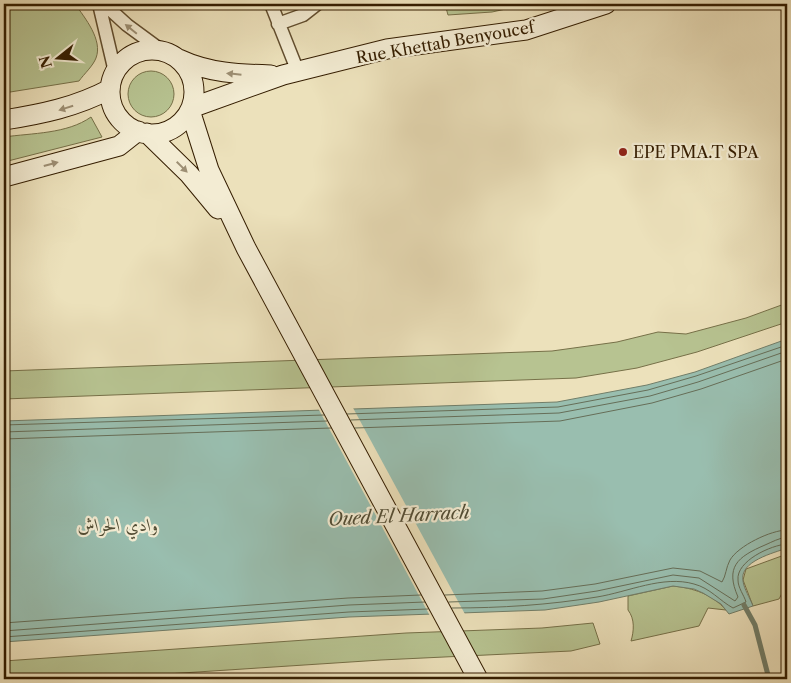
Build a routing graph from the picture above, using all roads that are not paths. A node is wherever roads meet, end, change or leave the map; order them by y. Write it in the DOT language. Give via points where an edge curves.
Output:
graph roads {
  1 [pos="99,4"];
  2 [pos="104,4"];
  3 [pos="271,4"];
  4 [pos="317,4"];
  5 [pos="606,4"];
  6 [pos="278,24"];
  7 [pos="169,54"];
  8 [pos="290,74"];
  9 [pos="113,80"];
  10 [pos="190,109"];
  11 [pos="4,120"];
  12 [pos="142,132"];
  13 [pos="4,177"];
  14 [pos="246,248"];
  15 [pos="478,679"];
  1 -- 9 [label="street"];
  7 -- 2 [label="street, one-way" via="126,25"];
  3 -- 6 [label="street"];
  4 -- 6 [label="street" via="303,15"];
  5 -- 8 [label="main road, Rue Khettab Benyoucef" via="526,30 388,49"];
  6 -- 8 [label="street"];
  8 -- 7 [label="main road, Rue Khettab Benyoucef, one-way" via="227,73 194,66"];
  7 -- 9 [label="main road" via="143,51 134,54 127,58"];
  7 -- 10 [label="main road" via="184,64 192,81"];
  8 -- 10 [label="main road, Rue Khettab Benyoucef"];
  9 -- 11 [label="main road, one-way" via="93,98 56,111"];
  9 -- 12 [label="main road" via="113,106 117,114"];
  10 -- 12 [label="main road" via="172,129 155,134"];
  10 -- 14 [label="main road" via="212,177"];
  13 -- 12 [label="main road, one-way" via="119,146"];
  12 -- 14 [label="main road, one-way" via="208,195"];
  14 -- 15 [label="main road"];
}
